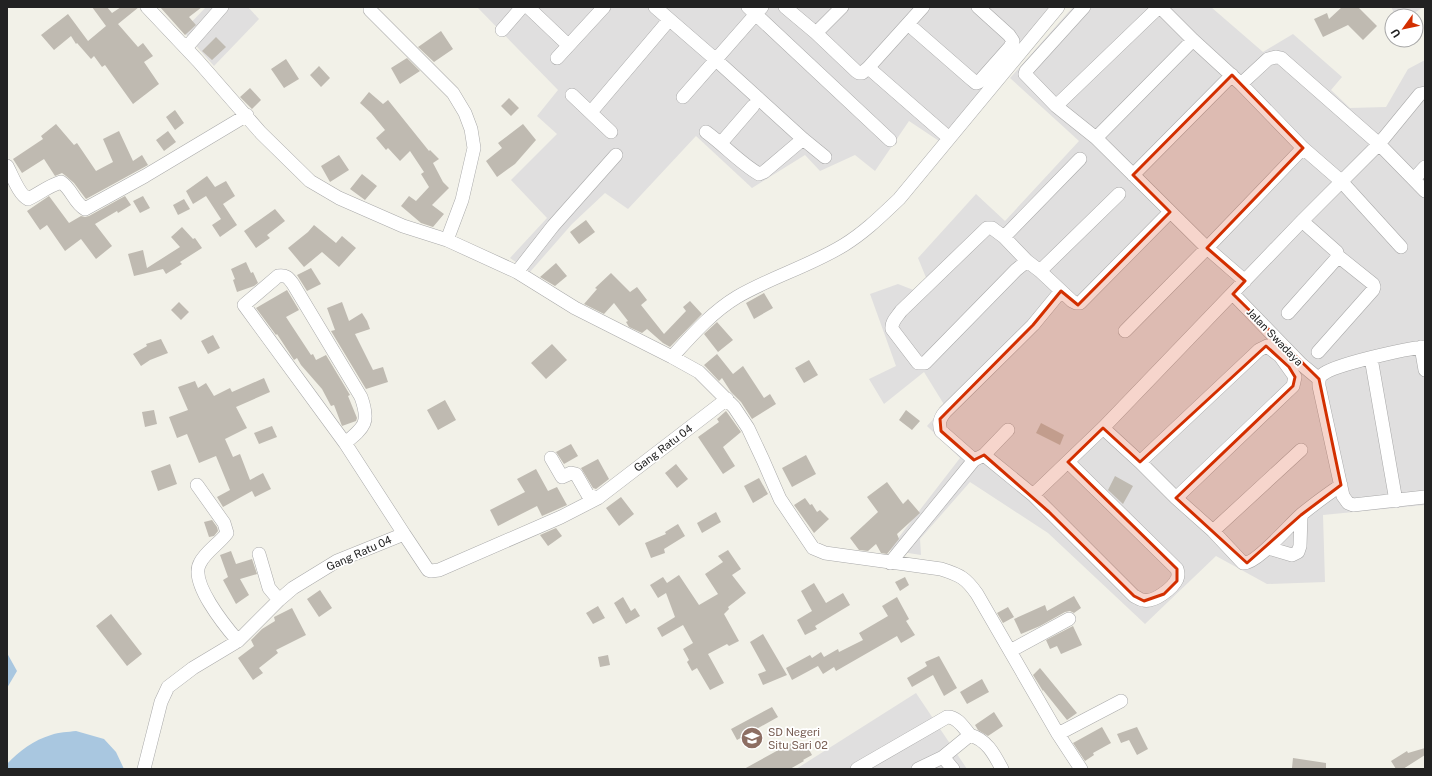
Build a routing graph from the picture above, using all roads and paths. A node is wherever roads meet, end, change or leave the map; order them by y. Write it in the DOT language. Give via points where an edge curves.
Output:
graph roads {
  1 [pos="147,7"];
  2 [pos="222,7"];
  3 [pos="522,7"];
  4 [pos="528,7"];
  5 [pos="604,7"];
  6 [pos="655,7"];
  7 [pos="784,7"];
  8 [pos="842,7"];
  9 [pos="923,7"];
  10 [pos="978,7"];
  11 [pos="1058,7"];
  12 [pos="1084,7"];
  13 [pos="1160,7"];
  14 [pos="755,9"];
  15 [pos="370,10"];
  16 [pos="669,20"];
  17 [pos="908,24"];
  18 [pos="502,30"];
  19 [pos="816,33"];
  20 [pos="1193,40"];
  21 [pos="568,45"];
  22 [pos="186,48"];
  23 [pos="557,58"];
  24 [pos="715,59"];
  25 [pos="868,68"];
  26 [pos="1236,80"];
  27 [pos="1425,93"];
  28 [pos="572,95"];
  29 [pos="683,97"];
  30 [pos="753,106"];
  31 [pos="1056,106"];
  32 [pos="591,112"];
  33 [pos="247,116"];
  34 [pos="611,132"];
  35 [pos="706,132"];
  36 [pos="949,138"];
  37 [pos="1096,138"];
  38 [pos="803,139"];
  39 [pos="890,140"];
  40 [pos="721,143"];
  41 [pos="1379,144"];
  42 [pos="1302,148"];
  43 [pos="616,155"];
  44 [pos="824,157"];
  45 [pos="1080,159"];
  46 [pos="7,166"];
  47 [pos="1425,167"];
  48 [pos="1133,175"];
  49 [pos="1414,179"];
  50 [pos="1341,181"];
  51 [pos="1425,191"];
  52 [pos="1119,194"];
  53 [pos="1170,212"];
  54 [pos="1302,221"];
  55 [pos="1004,237"];
  56 [pos="447,240"];
  57 [pos="1401,247"];
  58 [pos="1207,248"];
  59 [pos="1338,256"];
  60 [pos="1027,261"];
  61 [pos="1040,271"];
  62 [pos="517,272"];
  63 [pos="1245,281"];
  64 [pos="1061,291"];
  65 [pos="1233,294"];
  66 [pos="1288,313"];
  67 [pos="1124,331"];
  68 [pos="1423,347"];
  69 [pos="1318,352"];
  70 [pos="672,357"];
  71 [pos="1371,358"];
  72 [pos="1425,370"];
  73 [pos="1319,379"];
  74 [pos="727,399"];
  75 [pos="1104,428"];
  76 [pos="1008,430"];
  77 [pos="345,443"];
  78 [pos="1301,450"];
  79 [pos="551,458"];
  80 [pos="979,458"];
  81 [pos="1068,462"];
  82 [pos="1140,462"];
  83 [pos="197,485"];
  84 [pos="1341,485"];
  85 [pos="1033,495"];
  86 [pos="1425,497"];
  87 [pos="598,498"];
  88 [pos="1176,498"];
  89 [pos="1396,500"];
  90 [pos="1301,514"];
  91 [pos="1213,531"];
  92 [pos="404,534"];
  93 [pos="1268,548"];
  94 [pos="259,554"];
  95 [pos="890,563"];
  96 [pos="279,600"];
  97 [pos="1069,619"];
  98 [pos="238,641"];
  99 [pos="1010,650"];
  100 [pos="1121,701"];
  101 [pos="1058,734"];
  102 [pos="970,735"];
  103 [pos="943,757"];
  104 [pos="144,769"];
  105 [pos="857,769"];
  106 [pos="918,769"];
  107 [pos="953,769"];
  108 [pos="1002,769"];
  109 [pos="1081,769"];
  1 -- 22 [label="street"];
  2 -- 22 [label="street"];
  3 -- 18 [label="street"];
  4 -- 21 [label="street"];
  5 -- 21 [label="street"];
  6 -- 16 [label="street"];
  7 -- 19 [label="street"];
  8 -- 19 [label="street"];
  9 -- 17 [label="street"];
  10 -- 17 [label="street" via="1009,35 1012,41 1010,47 976,83"];
  11 -- 36 [label="street"];
  12 -- 31 [label="street" via="1025,72"];
  13 -- 20 [label="street"];
  13 -- 31 [label="street"];
  14 -- 24 [label="street"];
  14 -- 39 [label="street"];
  15 -- 56 [label="street" via="454,93 471,129 474,148 462,200"];
  16 -- 24 [label="street"];
  16 -- 32 [label="street"];
  17 -- 25 [label="street"];
  19 -- 25 [label="street" via="856,71 862,73"];
  20 -- 26 [label="street"];
  20 -- 37 [label="street"];
  21 -- 23 [label="street"];
  22 -- 33 [label="street"];
  24 -- 29 [label="street"];
  24 -- 38 [label="street"];
  25 -- 36 [label="street"];
  26 -- 41 [label="street" via="1268,59 1281,58"];
  26 -- 42 [label="street"];
  26 -- 48 [label="street"];
  27 -- 41 [label="street" via="1420,94"];
  28 -- 32 [label="street"];
  30 -- 40 [label="street"];
  31 -- 37 [label="street"];
  32 -- 34 [label="street"];
  33 -- 46 [label="street" via="87,209 83,209 61,182 33,197 25,198"];
  33 -- 56 [label="street" via="276,149 310,181 339,198 384,218"];
  35 -- 40 [label="street"];
  36 -- 70 [label="street" via="899,199 871,226 810,263 737,297 716,312"];
  37 -- 48 [label="street"];
  38 -- 40 [label="street" via="759,174"];
  38 -- 44 [label="street"];
  41 -- 49 [label="street"];
  41 -- 50 [label="street"];
  42 -- 50 [label="street"];
  42 -- 58 [label="street"];
  43 -- 62 [label="street" via="553,226"];
  45 -- 55 [label="street"];
  47 -- 49 [label="street"];
  48 -- 53 [label="street"];
  49 -- 51 [label="street"];
  50 -- 54 [label="street"];
  50 -- 57 [label="street"];
  52 -- 61 [label="street"];
  53 -- 58 [label="street"];
  53 -- 64 [label="street" via="1082,302 1076,303"];
  54 -- 59 [label="street" via="1337,252"];
  54 -- 63 [label="street"];
  55 -- 60 [label="street"];
  55 -- 60 [label="street" via="992,228 987,228 901,311 891,325 918,363 925,363"];
  56 -- 62 [label="street"];
  58 -- 63 [label="street"];
  58 -- 67 [label="street"];
  59 -- 66 [label="street"];
  59 -- 69 [label="street" via="1374,287"];
  60 -- 61 [label="street"];
  61 -- 64 [label="street"];
  62 -- 70 [label="street" via="575,308"];
  63 -- 65 [label="street"];
  64 -- 80 [label="street" via="1033,325 940,419 941,431"];
  65 -- 73 [label="street, Jalan Swadaya"];
  65 -- 75 [label="street"];
  68 -- 71 [label="street"];
  68 -- 72 [label="street"];
  70 -- 74 [label="street" via="699,372"];
  71 -- 73 [label="street" via="1334,368 1322,374"];
  71 -- 89 [label="street"];
  73 -- 84 [label="street"];
  74 -- 87 [label="street, Gang Ratu 04"];
  74 -- 95 [label="street" via="748,428 780,499 813,548 825,553"];
  75 -- 81 [label="street"];
  75 -- 82 [label="street"];
  76 -- 80 [label="street"];
  77 -- 77 [label="street" via="244,305 278,276 288,277 293,284 361,397 366,416 363,426"];
  77 -- 92 [label="street"];
  78 -- 91 [label="street"];
  79 -- 87 [label="street" via="562,477 571,473 576,474 588,495"];
  80 -- 85 [label="street"];
  80 -- 95 [label="street"];
  81 -- 85 [label="street"];
  81 -- 85 [label="street" via="1177,569 1177,581 1164,594 1144,601 1134,596"];
  82 -- 88 [label="street"];
  82 -- 88 [label="street" via="1259,350 1267,346 1280,356 1295,377 1293,386"];
  83 -- 98 [label="street" via="224,523 227,533 200,562 197,569 198,579 212,606"];
  84 -- 89 [label="street" via="1345,500 1353,505"];
  84 -- 90 [label="street"];
  86 -- 89 [label="street"];
  87 -- 92 [label="street, Gang Ratu 04" via="561,517 434,571 424,566"];
  88 -- 91 [label="street"];
  90 -- 93 [label="street"];
  90 -- 93 [label="street" via="1298,552 1292,554"];
  91 -- 93 [label="street" via="1243,562 1249,562"];
  92 -- 96 [label="street, Gang Ratu 04" via="337,560"];
  94 -- 96 [label="street" via="269,588"];
  95 -- 99 [label="street" via="941,569 968,581"];
  96 -- 98 [label="street, Gang Ratu 04"];
  97 -- 99 [label="street"];
  98 -- 104 [label="street, Gang Ratu 04" via="193,668 168,687 161,702"];
  99 -- 101 [label="street"];
  100 -- 101 [label="street"];
  101 -- 109 [label="street"];
  102 -- 103 [label="street"];
  102 -- 105 [label="street" via="956,719 947,716"];
  102 -- 108 [label="street" via="987,745"];
  103 -- 106 [label="street"];
  103 -- 107 [label="street"];
}
